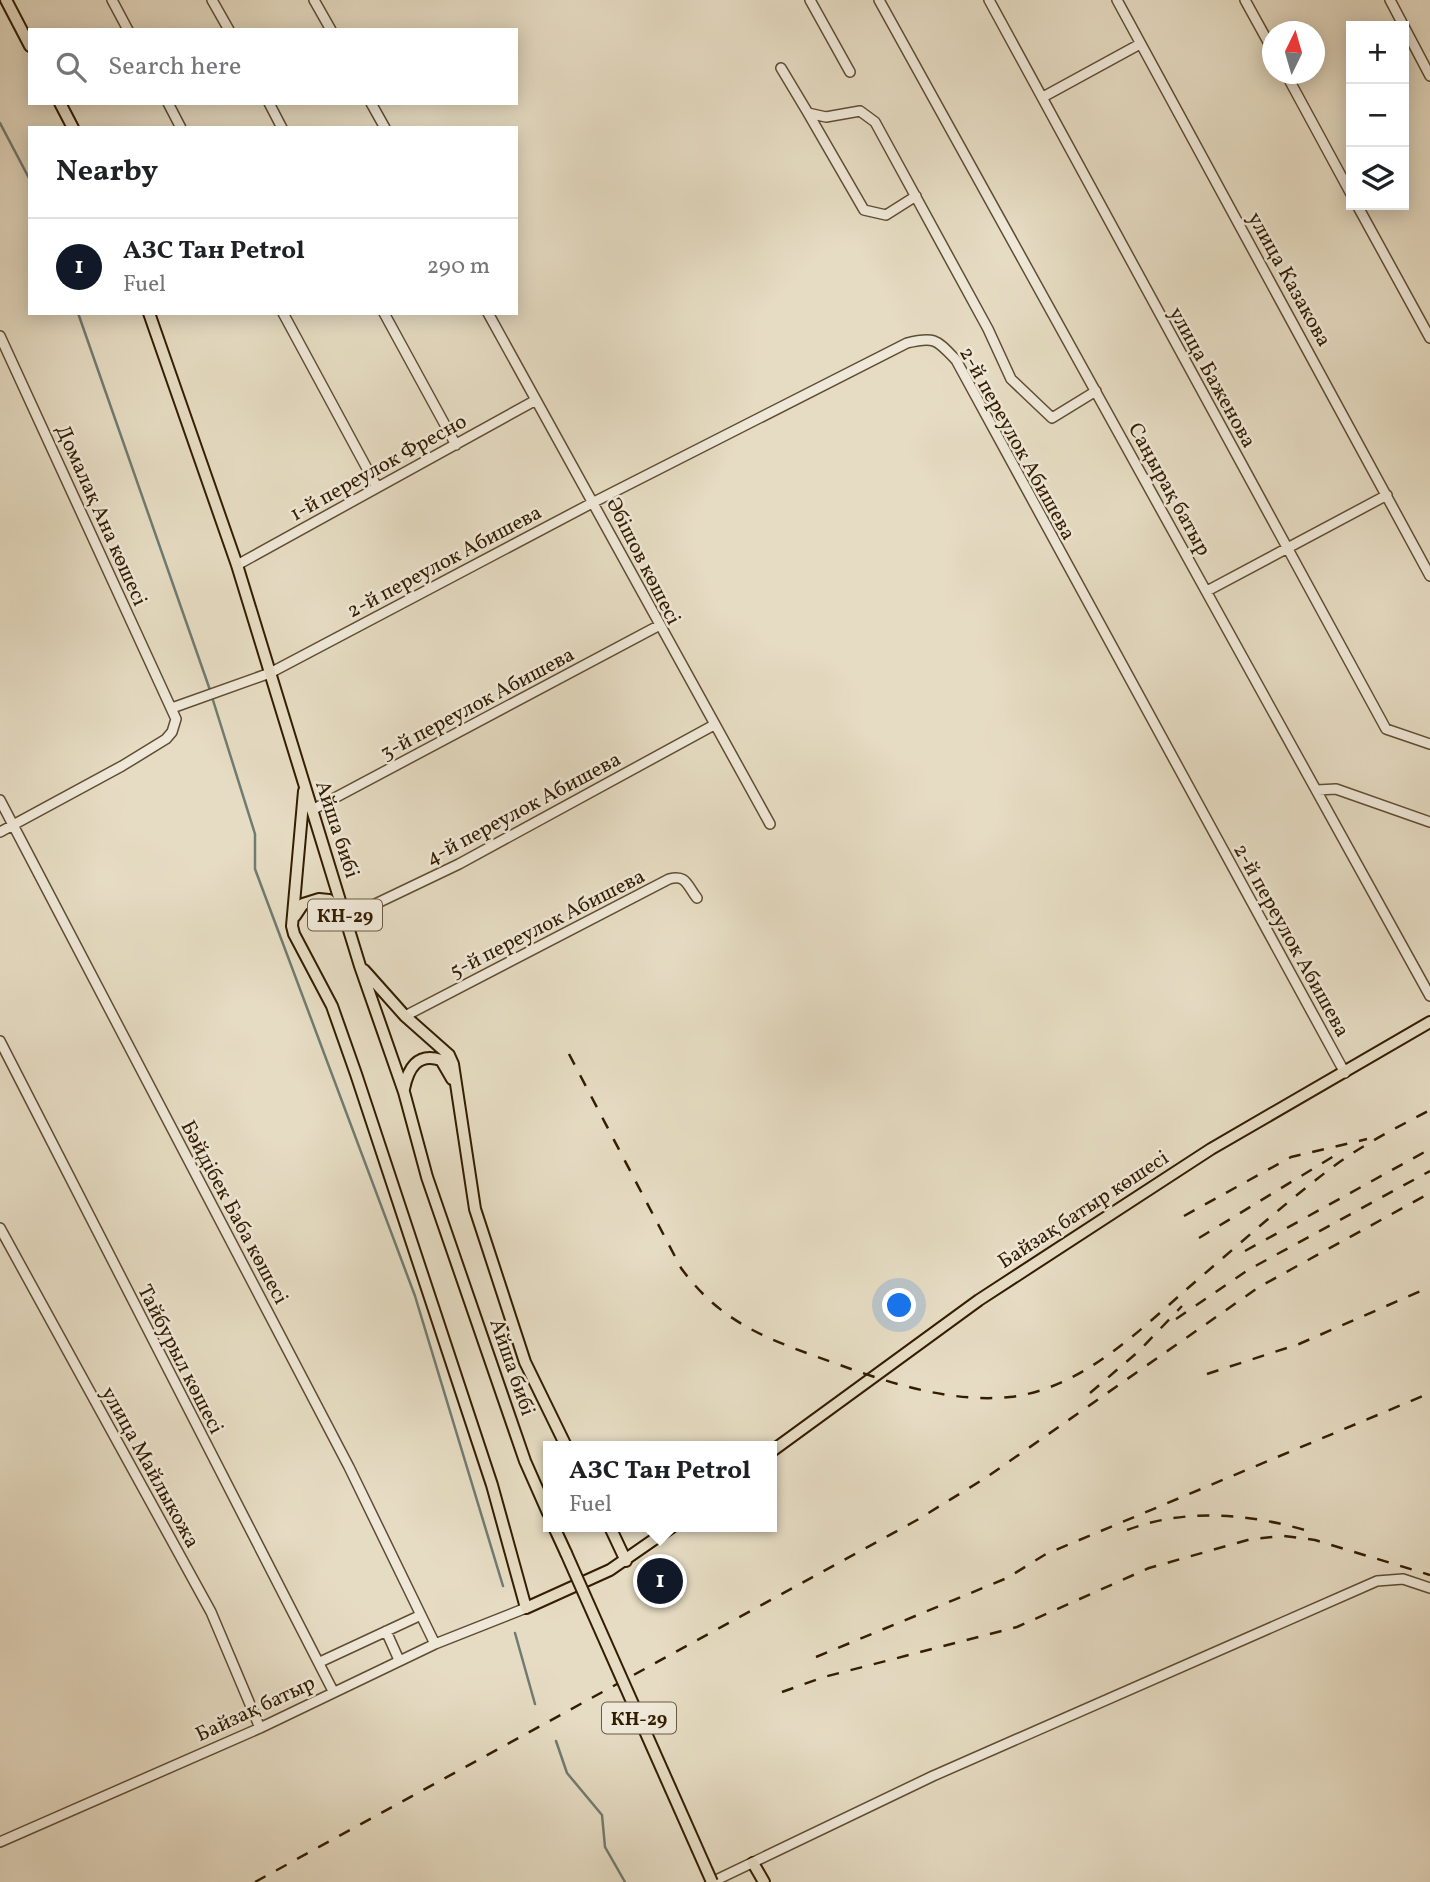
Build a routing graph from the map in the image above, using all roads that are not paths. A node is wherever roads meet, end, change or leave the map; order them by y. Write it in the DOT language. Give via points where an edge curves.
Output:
graph roads {
  1 [pos="6,0"];
  2 [pos="112,0"];
  3 [pos="212,0"];
  4 [pos="314,0"];
  5 [pos="810,0"];
  6 [pos="879,0"];
  7 [pos="989,0"];
  8 [pos="1117,0"];
  9 [pos="1245,0"];
  10 [pos="1390,0"];
  11 [pos="127,28"];
  12 [pos="228,28"];
  13 [pos="330,28"];
  14 [pos="1262,31"];
  15 [pos="28,42"];
  16 [pos="1140,44"];
  17 [pos="781,68"];
  18 [pos="850,72"];
  19 [pos="1430,76"];
  20 [pos="1291,84"];
  21 [pos="1043,97"];
  22 [pos="61,105"];
  23 [pos="169,105"];
  24 [pos="270,105"];
  25 [pos="372,105"];
  26 [pos="808,113"];
  27 [pos="72,126"];
  28 [pos="180,126"];
  29 [pos="281,126"];
  30 [pos="384,126"];
  31 [pos="1346,185"];
  32 [pos="916,196"];
  33 [pos="1360,210"];
  34 [pos="150,315"];
  35 [pos="283,315"];
  36 [pos="385,315"];
  37 [pos="489,315"];
  38 [pos="0,336"];
  39 [pos="1430,338"];
  40 [pos="1096,391"];
  41 [pos="536,400"];
  42 [pos="456,444"];
  43 [pos="377,487"];
  44 [pos="1387,495"];
  45 [pos="594,502"];
  46 [pos="1287,546"];
  47 [pos="237,565"];
  48 [pos="1430,576"];
  49 [pos="1207,592"];
  50 [pos="658,626"];
  51 [pos="270,673"];
  52 [pos="172,708"];
  53 [pos="714,725"];
  54 [pos="1430,744"];
  55 [pos="304,785"];
  56 [pos="1317,790"];
  57 [pos="0,800"];
  58 [pos="312,810"];
  59 [pos="1430,822"];
  60 [pos="770,824"];
  61 [pos="13,825"];
  62 [pos="0,832"];
  63 [pos="697,898"];
  64 [pos="347,923"];
  65 [pos="292,926"];
  66 [pos="360,966"];
  67 [pos="1430,996"];
  68 [pos="405,1016"];
  69 [pos="1430,1023"];
  70 [pos="0,1041"];
  71 [pos="1345,1073"];
  72 [pos="457,1091"];
  73 [pos="404,1092"];
  74 [pos="0,1228"];
  75 [pos="564,1441"];
  76 [pos="777,1447"];
  77 [pos="543,1502"];
  78 [pos="556,1532"];
  79 [pos="612,1532"];
  80 [pos="665,1532"];
  81 [pos="626,1562"];
  82 [pos="1430,1588"];
  83 [pos="526,1608"];
  84 [pos="421,1615"];
  85 [pos="386,1631"];
  86 [pos="435,1644"];
  87 [pos="399,1660"];
  88 [pos="320,1662"];
  89 [pos="333,1691"];
  90 [pos="260,1728"];
  91 [pos="0,1842"];
  92 [pos="752,1863"];
  93 [pos="712,1882"];
  94 [pos="764,1882"];
  1 -- 15 [label="main road"];
  2 -- 11 [label="street"];
  3 -- 12 [label="street"];
  4 -- 13 [label="street"];
  5 -- 18 [label="street"];
  6 -- 40 [label="street, Саңырақ батыр"];
  7 -- 21 [label="street, улица Баженова"];
  8 -- 16 [label="street, улица Казакова"];
  9 -- 14 [label="street"];
  10 -- 19 [label="street"];
  16 -- 21 [label="street"];
  16 -- 44 [label="street, улица Казакова"];
  17 -- 26 [label="street"];
  20 -- 31 [label="street"];
  21 -- 46 [label="street, улица Баженова"];
  22 -- 27 [label="main road"];
  23 -- 28 [label="street"];
  24 -- 29 [label="street"];
  25 -- 30 [label="street"];
  26 -- 32 [label="street" via="826,117 860,110 868,114"];
  26 -- 32 [label="street" via="863,210 886,215"];
  32 -- 40 [label="street" via="1011,379 1052,418"];
  33 -- 39 [label="street"];
  34 -- 47 [label="main road, Айша бибі / КН-29"];
  35 -- 43 [label="street"];
  36 -- 42 [label="street"];
  37 -- 41 [label="street, Әбішов көшесі"];
  38 -- 52 [label="street, Домалақ Ана көшесі"];
  40 -- 49 [label="street, Саңырақ батыр"];
  41 -- 42 [label="street, 1-й переулок Фресно"];
  41 -- 45 [label="street, Әбішов көшесі"];
  42 -- 43 [label="street, 1-й переулок Фресно"];
  43 -- 47 [label="street, 1-й переулок Фресно"];
  44 -- 46 [label="street"];
  44 -- 48 [label="street, улица Казакова"];
  45 -- 50 [label="street, Әбішов көшесі"];
  45 -- 51 [label="street, 2-й переулок Абишева"];
  45 -- 71 [label="street, 2-й переулок Абишева" via="907,343 936,340 956,360"];
  46 -- 49 [label="street"];
  46 -- 54 [label="street, улица Баженова" via="1386,729"];
  47 -- 51 [label="main road, Айша бибі / КН-29"];
  49 -- 56 [label="street, Саңырақ батыр"];
  50 -- 53 [label="street, Әбішов көшесі"];
  50 -- 58 [label="street, 3-й переулок Абишева"];
  51 -- 52 [label="street, 2-й переулок Абишева"];
  51 -- 55 [label="main road, Айша бибі / КН-29"];
  52 -- 61 [label="street" via="176,719 166,739"];
  53 -- 60 [label="street, Әбішов көшесі"];
  53 -- 64 [label="street, 4-й переулок Абишева"];
  55 -- 58 [label="main road, Айша бибі / КН-29"];
  55 -- 65 [label="main road"];
  56 -- 59 [label="street" via="1336,789"];
  56 -- 67 [label="street, Саңырақ батыр"];
  57 -- 61 [label="street, Бәйдібек Баба көшесі"];
  58 -- 64 [label="main road, Айша бибі / КН-29"];
  61 -- 62 [label="street"];
  61 -- 84 [label="street, Бәйдібек Баба көшесі" via="349,1467"];
  63 -- 68 [label="street, 5-й переулок Абишева" via="685,879 669,879"];
  64 -- 65 [label="main road" via="329,900 319,899 297,909"];
  64 -- 66 [label="main road, Айша бибі / КН-29"];
  65 -- 83 [label="main road" via="332,1006 356,1073 492,1485"];
  66 -- 68 [label="main road"];
  66 -- 73 [label="main road, Айша бибі / КН-29"];
  68 -- 72 [label="main road" via="449,1055"];
  69 -- 71 [label="main road, Байзақ батыр көшесі"];
  70 -- 88 [label="street, Тайбурыл көшесі"];
  71 -- 76 [label="main road, Байзақ батыр көшесі" via="1210,1149 979,1300"];
  72 -- 73 [label="main road" via="448,1069 432,1057 408,1070"];
  72 -- 75 [label="main road" via="475,1209 525,1362"];
  73 -- 77 [label="main road, Айша бибі / КН-29" via="427,1177"];
  74 -- 90 [label="street, улица Майлыкожа" via="211,1612"];
  78 -- 93 [label="main road, КН-29, bridge"];
  79 -- 81 [label="main road"];
  80 -- 81 [label="main road"];
  81 -- 83 [label="main road"];
  82 -- 92 [label="street" via="1403,1579 1377,1581 933,1776"];
  83 -- 86 [label="street, Байзақ батыр"];
  84 -- 85 [label="street"];
  84 -- 86 [label="street, Бәйдібек Баба көшесі"];
  85 -- 87 [label="street"];
  85 -- 88 [label="street"];
  86 -- 87 [label="street, Байзақ батыр"];
  87 -- 89 [label="street, Байзақ батыр"];
  88 -- 89 [label="street, Тайбурыл көшесі"];
  89 -- 90 [label="street, Байзақ батыр"];
  90 -- 91 [label="street, Байзақ батыр"];
  92 -- 93 [label="street"];
  92 -- 94 [label="main road"];
}
